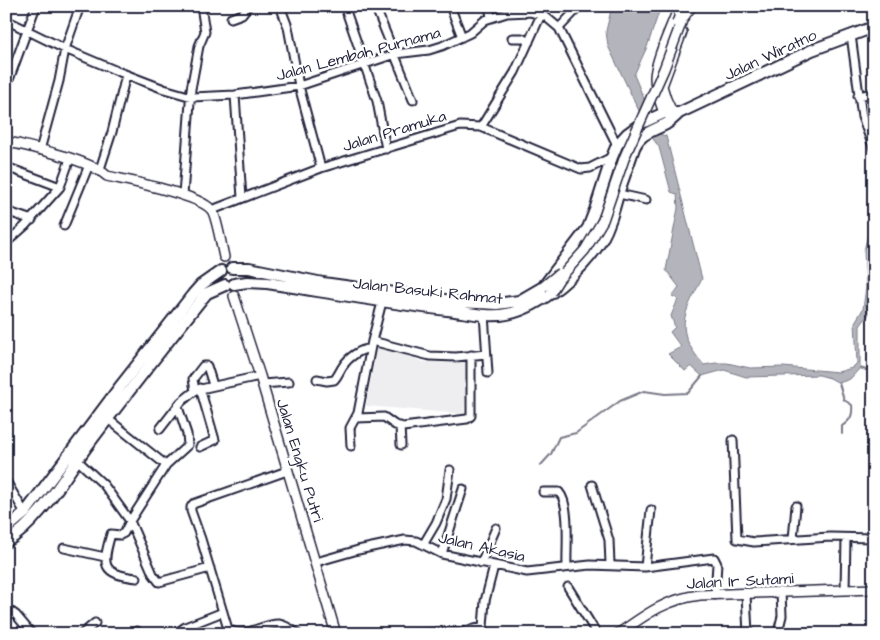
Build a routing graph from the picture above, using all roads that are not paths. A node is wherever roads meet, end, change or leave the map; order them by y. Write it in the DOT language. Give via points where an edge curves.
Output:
graph roads {
  1 [pos="36,6"];
  2 [pos="80,6"];
  3 [pos="201,6"];
  4 [pos="248,6"];
  5 [pos="280,6"];
  6 [pos="375,6"];
  7 [pos="450,6"];
  8 [pos="489,6"];
  9 [pos="545,6"];
  10 [pos="580,6"];
  11 [pos="679,6"];
  12 [pos="691,6"];
  13 [pos="346,8"];
  14 [pos="507,10"];
  15 [pos="541,16"];
  16 [pos="490,17"];
  17 [pos="231,18"];
  18 [pos="6,20"];
  19 [pos="874,27"];
  20 [pos="559,28"];
  21 [pos="26,30"];
  22 [pos="851,35"];
  23 [pos="462,37"];
  24 [pos="512,38"];
  25 [pos="529,42"];
  26 [pos="65,49"];
  27 [pos="396,54"];
  28 [pos="365,64"];
  29 [pos="126,75"];
  30 [pos="299,86"];
  31 [pos="6,88"];
  32 [pos="874,93"];
  33 [pos="235,95"];
  34 [pos="858,96"];
  35 [pos="192,97"];
  36 [pos="413,100"];
  37 [pos="667,116"];
  38 [pos="481,127"];
  39 [pos="644,128"];
  40 [pos="6,142"];
  41 [pos="617,145"];
  42 [pos="386,149"];
  43 [pos="874,149"];
  44 [pos="40,150"];
  45 [pos="612,157"];
  46 [pos="70,159"];
  47 [pos="89,165"];
  48 [pos="321,168"];
  49 [pos="100,169"];
  50 [pos="6,171"];
  51 [pos="60,187"];
  52 [pos="618,194"];
  53 [pos="184,195"];
  54 [pos="242,198"];
  55 [pos="646,200"];
  56 [pos="212,210"];
  57 [pos="6,211"];
  58 [pos="32,220"];
  59 [pos="64,226"];
  60 [pos="6,243"];
  61 [pos="224,257"];
  62 [pos="226,269"];
  63 [pos="230,285"];
  64 [pos="547,290"];
  65 [pos="234,296"];
  66 [pos="382,302"];
  67 [pos="437,304"];
  68 [pos="484,314"];
  69 [pos="371,345"];
  70 [pos="486,354"];
  71 [pos="471,355"];
  72 [pos="488,373"];
  73 [pos="317,379"];
  74 [pos="261,380"];
  75 [pos="289,382"];
  76 [pos="213,385"];
  77 [pos="198,390"];
  78 [pos="178,407"];
  79 [pos="357,418"];
  80 [pos="108,419"];
  81 [pos="400,426"];
  82 [pos="160,430"];
  83 [pos="733,440"];
  84 [pos="400,445"];
  85 [pos="351,446"];
  86 [pos="200,447"];
  87 [pos="73,457"];
  88 [pos="166,466"];
  89 [pos="450,470"];
  90 [pos="287,471"];
  91 [pos="6,481"];
  92 [pos="592,485"];
  93 [pos="462,489"];
  94 [pos="543,492"];
  95 [pos="796,506"];
  96 [pos="651,510"];
  97 [pos="25,513"];
  98 [pos="130,521"];
  99 [pos="496,528"];
  100 [pos="6,529"];
  101 [pos="846,538"];
  102 [pos="874,538"];
  103 [pos="793,540"];
  104 [pos="6,542"];
  105 [pos="423,545"];
  106 [pos="64,548"];
  107 [pos="442,554"];
  108 [pos="105,557"];
  109 [pos="316,562"];
  110 [pos="481,563"];
  111 [pos="610,564"];
  112 [pos="494,566"];
  113 [pos="567,567"];
  114 [pos="645,567"];
  115 [pos="210,568"];
  116 [pos="137,578"];
  117 [pos="568,587"];
  118 [pos="874,589"];
  119 [pos="845,590"];
  120 [pos="781,592"];
  121 [pos="746,594"];
  122 [pos="715,595"];
  123 [pos="6,608"];
  124 [pos="222,612"];
  125 [pos="95,623"];
  126 [pos="779,628"];
  127 [pos="484,630"];
  128 [pos="32,634"];
  129 [pos="82,634"];
  130 [pos="175,634"];
  131 [pos="298,634"];
  132 [pos="336,634"];
  133 [pos="407,634"];
  134 [pos="597,634"];
  135 [pos="618,634"];
  136 [pos="748,634"];
  1 -- 21 [label="street"];
  2 -- 26 [label="street"];
  3 -- 35 [label="street" via="205,32 199,46"];
  4 -- 17 [label="street" via="242,14"];
  5 -- 30 [label="street" via="288,27"];
  6 -- 27 [label="street"];
  7 -- 23 [label="street"];
  8 -- 16 [label="street"];
  9 -- 15 [label="street"];
  10 -- 20 [label="street"];
  11 -- 37 [label="main road" via="655,77 656,91"];
  11 -- 64 [label="main road, bridge" via="679,17 626,143 600,218 578,253"];
  12 -- 37 [label="main road" via="662,86"];
  12 -- 64 [label="main road, bridge" via="625,156 600,226 585,250"];
  13 -- 28 [label="street"];
  14 -- 15 [label="street, Jalan Lembah Purnama"];
  14 -- 16 [label="street, Jalan Lembah Purnama"];
  15 -- 20 [label="street, Jalan Lembah Purnama"];
  15 -- 25 [label="street"];
  16 -- 23 [label="street, Jalan Lembah Purnama"];
  18 -- 21 [label="street, Jalan Lembah Purnama"];
  19 -- 22 [label="highway, Jalan Wiratno"];
  20 -- 41 [label="street, Jalan Lembah Purnama"];
  21 -- 26 [label="street, Jalan Lembah Purnama"];
  21 -- 31 [label="street"];
  22 -- 34 [label="street"];
  22 -- 37 [label="highway, Jalan Wiratno"];
  23 -- 27 [label="street, Jalan Lembah Purnama" via="429,50"];
  24 -- 25 [label="street"];
  25 -- 38 [label="street" via="515,72"];
  26 -- 29 [label="street, Jalan Lembah Purnama"];
  26 -- 44 [label="street"];
  27 -- 28 [label="street, Jalan Lembah Purnama"];
  27 -- 36 [label="street"];
  28 -- 30 [label="street, Jalan Lembah Purnama"];
  28 -- 42 [label="street" via="377,101"];
  29 -- 35 [label="street, Jalan Lembah Purnama"];
  29 -- 49 [label="street"];
  30 -- 33 [label="street, Jalan Lembah Purnama"];
  30 -- 48 [label="street"];
  32 -- 34 [label="street"];
  33 -- 35 [label="street, Jalan Lembah Purnama"];
  33 -- 54 [label="street"];
  34 -- 43 [label="street"];
  35 -- 53 [label="street"];
  37 -- 39 [label="highway, Jalan Basuki Rahmat"];
  38 -- 42 [label="street, Jalan Pramuka" via="450,128"];
  38 -- 45 [label="street, Jalan Pramuka" via="581,169"];
  39 -- 41 [label="highway, Jalan Basuki Rahmat" via="627,134"];
  39 -- 52 [label="highway, Jalan Basuki Rahmat"];
  40 -- 44 [label="main road"];
  41 -- 45 [label="highway, Jalan Basuki Rahmat"];
  42 -- 48 [label="street, Jalan Pramuka"];
  44 -- 46 [label="main road"];
  45 -- 64 [label="highway, Jalan Basuki Rahmat" via="588,228"];
  46 -- 47 [label="main road"];
  46 -- 51 [label="street"];
  47 -- 49 [label="main road"];
  47 -- 59 [label="street"];
  48 -- 54 [label="street, Jalan Pramuka"];
  49 -- 53 [label="main road" via="108,176"];
  50 -- 51 [label="street" via="9,168"];
  51 -- 58 [label="street"];
  52 -- 55 [label="street"];
  52 -- 64 [label="highway, Jalan Basuki Rahmat" via="611,220 595,250 577,272"];
  53 -- 56 [label="main road"];
  54 -- 56 [label="street, Jalan Pramuka"];
  56 -- 61 [label="main road"];
  57 -- 58 [label="street"];
  58 -- 60 [label="street"];
  61 -- 62 [label="street"];
  62 -- 63 [label="highway" via="220,280"];
  62 -- 63 [label="highway" via="238,274 238,280"];
  62 -- 67 [label="highway, Jalan Basuki Rahmat" via="249,268"];
  62 -- 87 [label="highway, Jalan Basuki Rahmat" via="193,294"];
  63 -- 65 [label="street"];
  63 -- 66 [label="highway, Jalan Basuki Rahmat" via="267,283"];
  63 -- 80 [label="highway, Jalan Basuki Rahmat" via="214,289 201,300"];
  64 -- 67 [label="highway, Jalan Basuki Rahmat" via="519,301 497,304"];
  64 -- 68 [label="highway, Jalan Basuki Rahmat" via="536,302 510,314"];
  65 -- 74 [label="main road, Jalan Engku Putri"];
  66 -- 67 [label="highway, Jalan Basuki Rahmat"];
  66 -- 69 [label="street"];
  67 -- 68 [label="highway, Jalan Basuki Rahmat"];
  68 -- 70 [label="street"];
  69 -- 71 [label="street" via="447,358"];
  69 -- 73 [label="street" via="346,363 334,380"];
  69 -- 79 [label="street"];
  70 -- 71 [label="street"];
  70 -- 72 [label="street"];
  71 -- 81 [label="street" via="469,418"];
  74 -- 75 [label="street"];
  74 -- 76 [label="street"];
  74 -- 90 [label="main road, Jalan Engku Putri"];
  76 -- 77 [label="street"];
  76 -- 77 [label="street" via="207,366 203,366 193,379"];
  77 -- 78 [label="street" via="187,396"];
  77 -- 86 [label="street" via="215,440"];
  78 -- 82 [label="street"];
  78 -- 88 [label="street" via="188,444"];
  79 -- 81 [label="street" via="384,417"];
  79 -- 85 [label="street" via="350,428"];
  80 -- 87 [label="highway, Jalan Basuki Rahmat"];
  80 -- 88 [label="street"];
  81 -- 84 [label="street"];
  83 -- 103 [label="street" via="737,539 754,542"];
  87 -- 97 [label="highway, Jalan Basuki Rahmat"];
  87 -- 98 [label="street" via="104,485"];
  87 -- 104 [label="highway, Jalan Basuki Rahmat" via="29,522"];
  88 -- 98 [label="street"];
  89 -- 105 [label="street" via="446,499"];
  90 -- 109 [label="main road, Jalan Engku Putri"];
  90 -- 115 [label="street" via="191,507"];
  91 -- 97 [label="street"];
  92 -- 111 [label="street" via="609,540"];
  93 -- 107 [label="street"];
  94 -- 113 [label="street" via="559,492 562,496 567,519"];
  95 -- 103 [label="street"];
  96 -- 114 [label="street"];
  97 -- 100 [label="highway, Jalan Basuki Rahmat"];
  98 -- 108 [label="street" via="123,535 111,534"];
  98 -- 115 [label="street" via="159,582"];
  99 -- 110 [label="street"];
  101 -- 102 [label="street"];
  101 -- 103 [label="street"];
  101 -- 119 [label="street"];
  105 -- 107 [label="street, Jalan Akasia"];
  105 -- 109 [label="street, Jalan Akasia" via="410,540 394,542"];
  106 -- 108 [label="street"];
  107 -- 110 [label="street, Jalan Akasia"];
  108 -- 116 [label="street" via="113,572"];
  109 -- 132 [label="main road, Jalan Engku Putri"];
  110 -- 112 [label="street, Jalan Akasia"];
  111 -- 113 [label="street, Jalan Akasia"];
  111 -- 114 [label="street, Jalan Akasia"];
  112 -- 113 [label="street, Jalan Akasia" via="527,572"];
  112 -- 127 [label="street" via="486,601"];
  114 -- 122 [label="street, Jalan Akasia" via="714,558 717,564"];
  115 -- 124 [label="street"];
  117 -- 134 [label="street"];
  118 -- 119 [label="main road, Jalan Ir Sutami"];
  119 -- 120 [label="main road, Jalan Ir Sutami"];
  120 -- 121 [label="main road, Jalan Ir Sutami"];
  120 -- 126 [label="street"];
  121 -- 122 [label="main road, Jalan Ir Sutami"];
  121 -- 136 [label="street"];
  122 -- 135 [label="main road, Jalan Ir Sutami" via="683,598 662,605"];
  123 -- 128 [label="street"];
  124 -- 130 [label="street"];
  124 -- 131 [label="street" via="228,629 233,632 250,632 279,624"];
  125 -- 129 [label="street"];
  127 -- 133 [label="street"];
}
